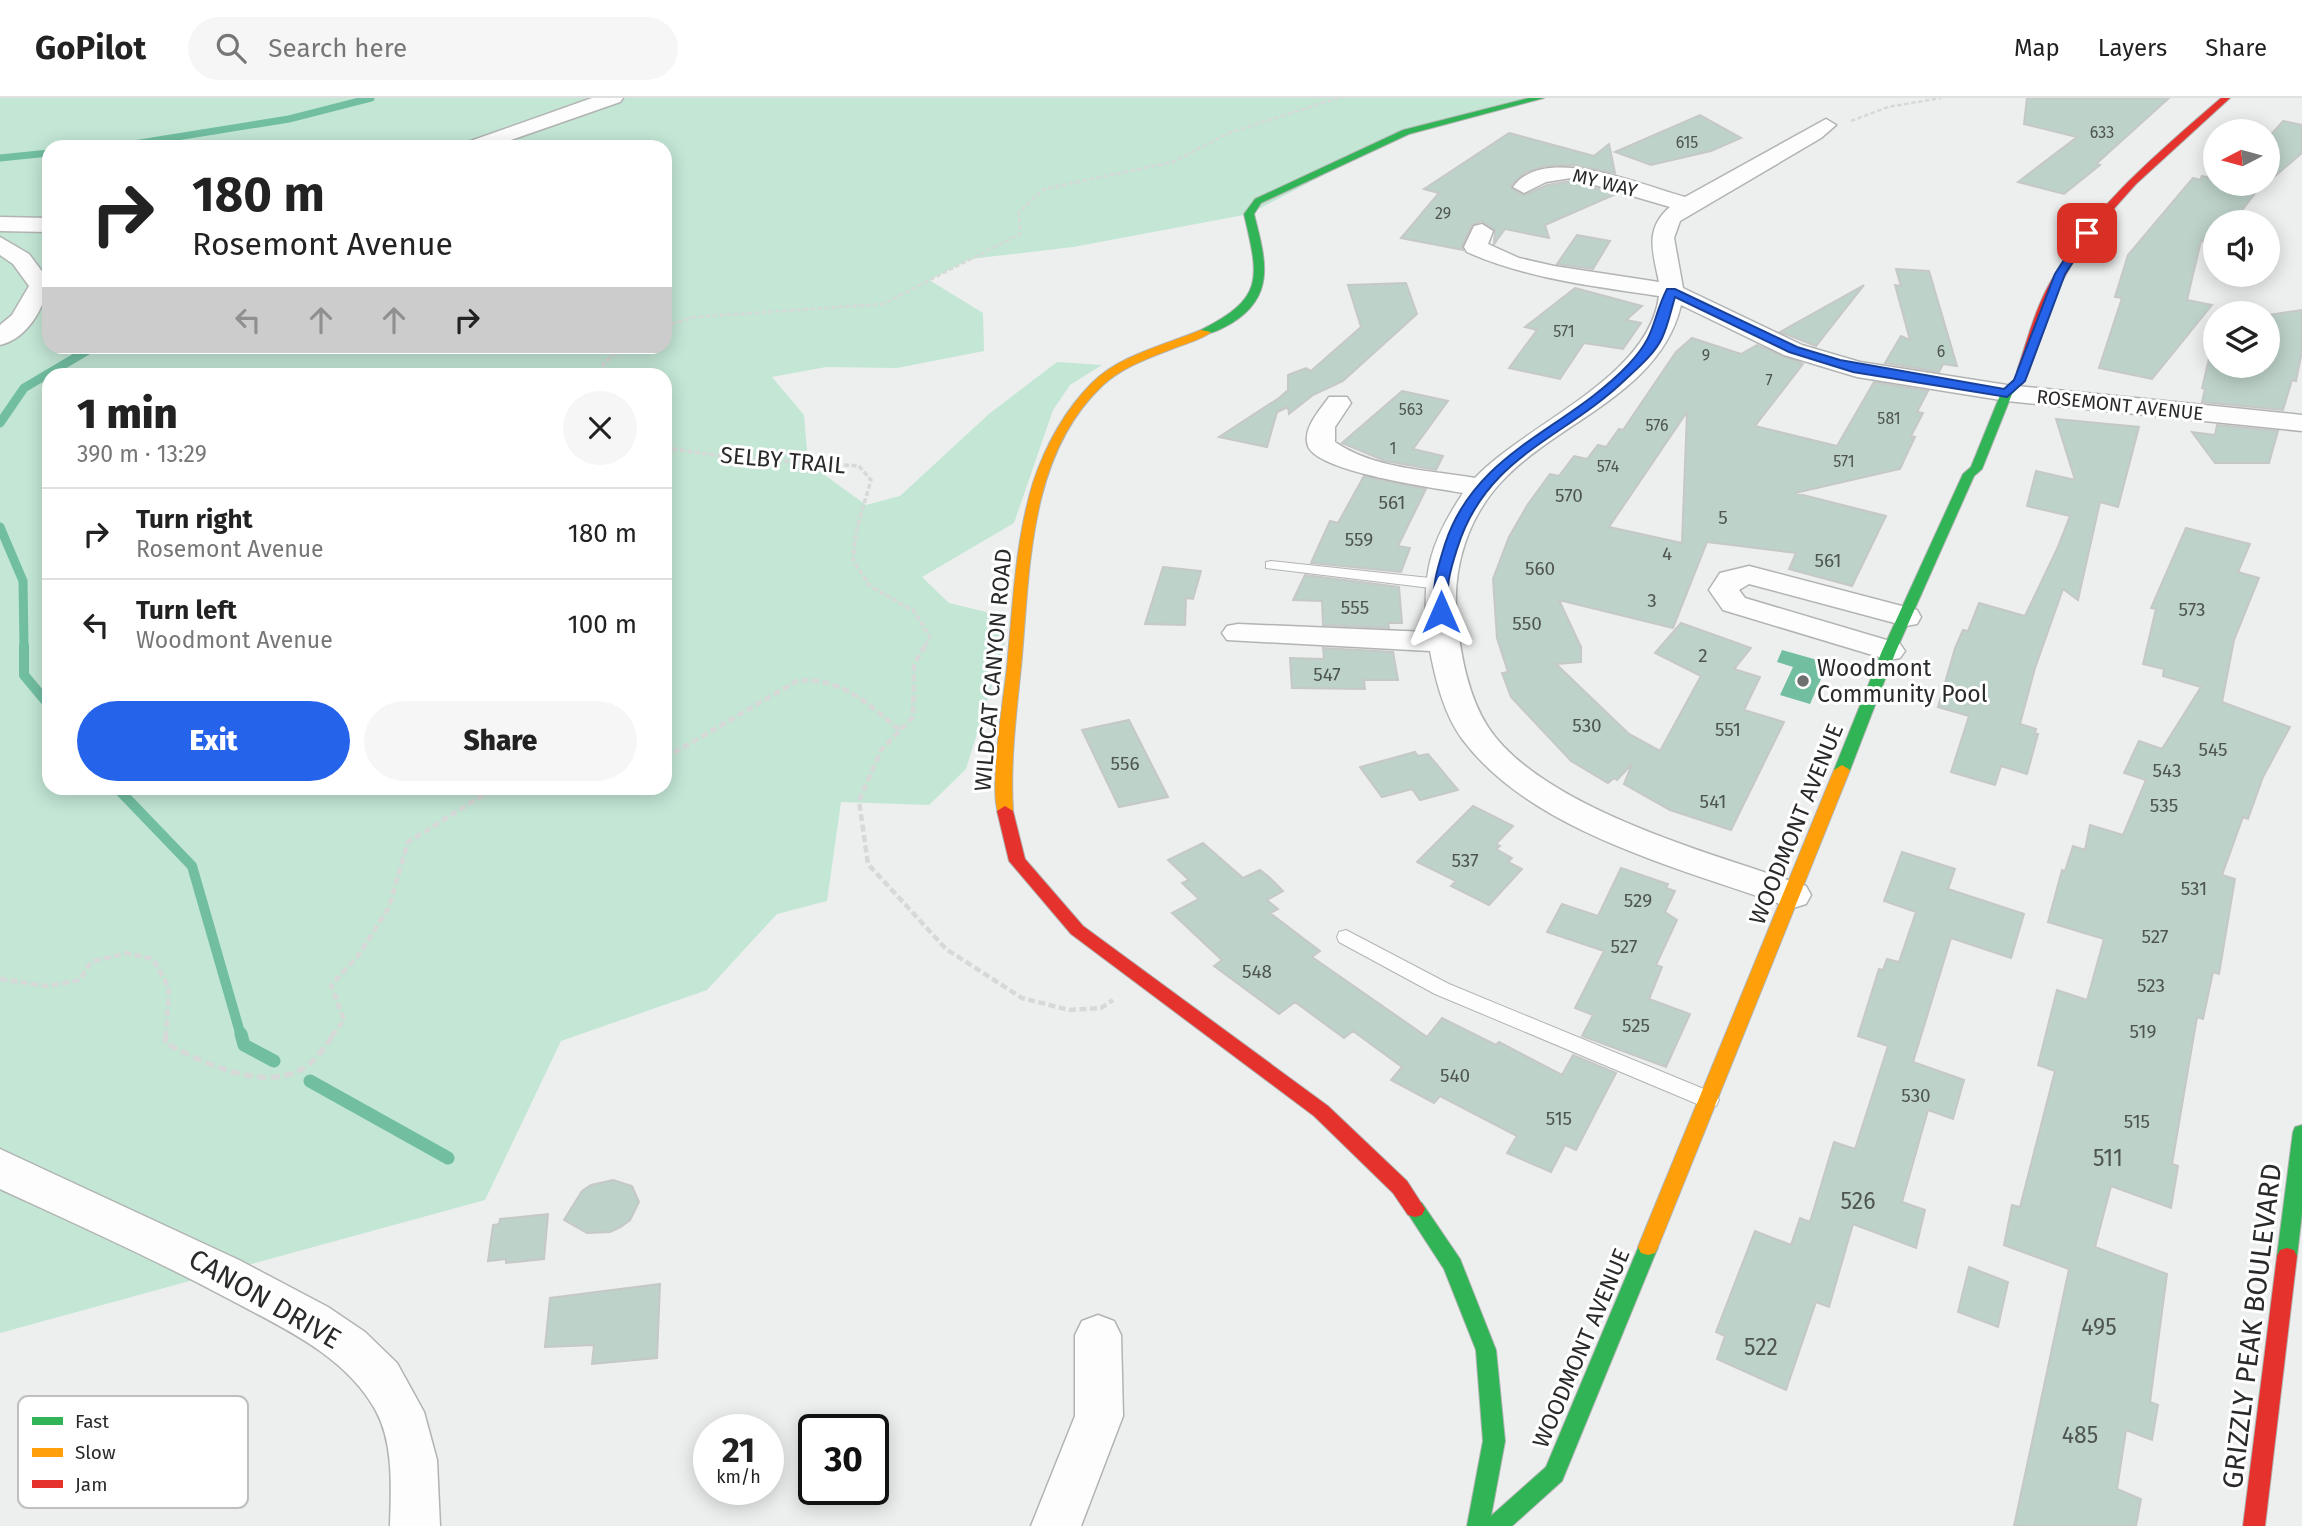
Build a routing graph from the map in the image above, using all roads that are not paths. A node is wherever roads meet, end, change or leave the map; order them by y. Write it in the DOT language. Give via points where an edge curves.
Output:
graph roads {
  1 [pos="613,98"];
  2 [pos="1540,98"];
  3 [pos="2226,98"];
  4 [pos="578,103"];
  5 [pos="1826,125"];
  6 [pos="489,140"];
  7 [pos="1524,187"];
  8 [pos="1688,205"];
  9 [pos="0,224"];
  10 [pos="42,225"];
  11 [pos="1482,231"];
  12 [pos="0,244"];
  13 [pos="42,280"];
  14 [pos="42,288"];
  15 [pos="1671,291"];
  16 [pos="0,338"];
  17 [pos="2007,393"];
  18 [pos="1338,403"];
  19 [pos="2302,423"];
  20 [pos="1481,487"];
  21 [pos="1271,565"];
  22 [pos="1439,584"];
  23 [pos="1906,617"];
  24 [pos="1238,633"];
  25 [pos="1444,642"];
  26 [pos="1889,651"];
  27 [pos="1793,895"];
  28 [pos="1346,937"];
  29 [pos="1709,1100"];
  30 [pos="2302,1132"];
  31 [pos="0,1166"];
  32 [pos="1098,1335"];
  33 [pos="415,1526"];
  34 [pos="1056,1526"];
  35 [pos="1478,1526"];
  36 [pos="1496,1526"];
  37 [pos="2255,1526"];
  1 -- 4 [label="street"];
  2 -- 35 [label="street, WILDCAT CANYON ROAD" via="1406,132 1258,201 1249,214 1262,268 1258,290 1245,309 1222,325 1096,384 1045,465 1029,516 1004,766 1004,809 1017,861 1077,930 1321,1111 1400,1187 1453,1265 1486,1350 1494,1441"];
  3 -- 17 [label="street, WOODMONT AVENUE" via="2087,233 2060,274 2019,381"];
  4 -- 6 [label="street"];
  5 -- 8 [label="street" via="1797,146"];
  7 -- 8 [label="street, MY WAY" via="1540,177 1572,172"];
  8 -- 15 [label="street" via="1666,223 1662,238"];
  9 -- 10 [label="street"];
  11 -- 15 [label="street, ROSEMONT AVENUE" via="1475,247 1511,263"];
  12 -- 13 [label="street"];
  14 -- 16 [label="street" via="22,319"];
  15 -- 17 [label="street, ROSEMONT AVENUE" via="1793,350 1857,369"];
  15 -- 20 [label="street" via="1656,338 1633,366 1609,389 1503,464"];
  17 -- 19 [label="street, ROSEMONT AVENUE"];
  17 -- 23 [label="street, WOODMONT AVENUE"];
  18 -- 20 [label="street" via="1322,428 1321,445 1331,454 1385,470"];
  20 -- 22 [label="street" via="1459,523"];
  21 -- 22 [label="lane"];
  22 -- 25 [label="street"];
  23 -- 26 [label="street, WOODMONT AVENUE"];
  23 -- 26 [label="street" via="1749,575 1731,579 1724,590 1734,604"];
  24 -- 25 [label="street"];
  25 -- 27 [label="street" via="1455,692 1476,735 1534,788 1636,837"];
  26 -- 27 [label="street, WOODMONT AVENUE"];
  27 -- 29 [label="street, WOODMONT AVENUE"];
  28 -- 29 [label="lane" via="1442,989"];
  29 -- 36 [label="street, WOODMONT AVENUE" via="1553,1474"];
  30 -- 37 [label="street, GRIZZLY PEAK BOULEVARD"];
  31 -- 33 [label="street, CANON DRIVE" via="194,1258 332,1333 369,1364 393,1397 412,1444"];
  32 -- 34 [label="street" via="1099,1416"];
}
